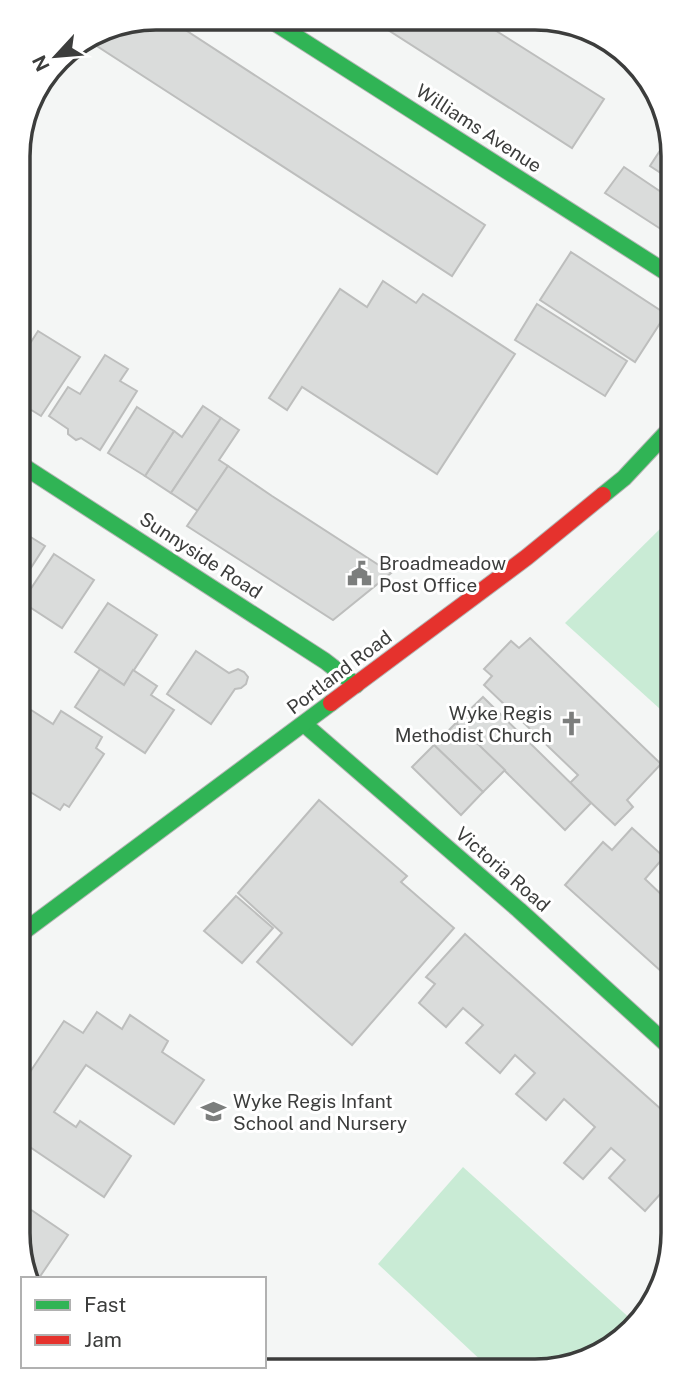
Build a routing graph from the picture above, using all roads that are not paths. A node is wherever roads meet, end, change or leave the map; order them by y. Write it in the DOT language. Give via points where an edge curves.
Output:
graph roads {
  1 [pos="286,30"];
  2 [pos="661,269"];
  3 [pos="661,438"];
  4 [pos="30,470"];
  5 [pos="356,685"];
  6 [pos="304,724"];
  7 [pos="30,927"];
  8 [pos="661,1039"];
  1 -- 2 [label="main road, Williams Avenue"];
  3 -- 5 [label="main road, Portland Road" via="603,496"];
  4 -- 5 [label="main road, Sunnyside Road"];
  5 -- 6 [label="main road, Portland Road"];
  6 -- 7 [label="main road, Portland Road"];
  6 -- 8 [label="main road, Victoria Road"];
}
